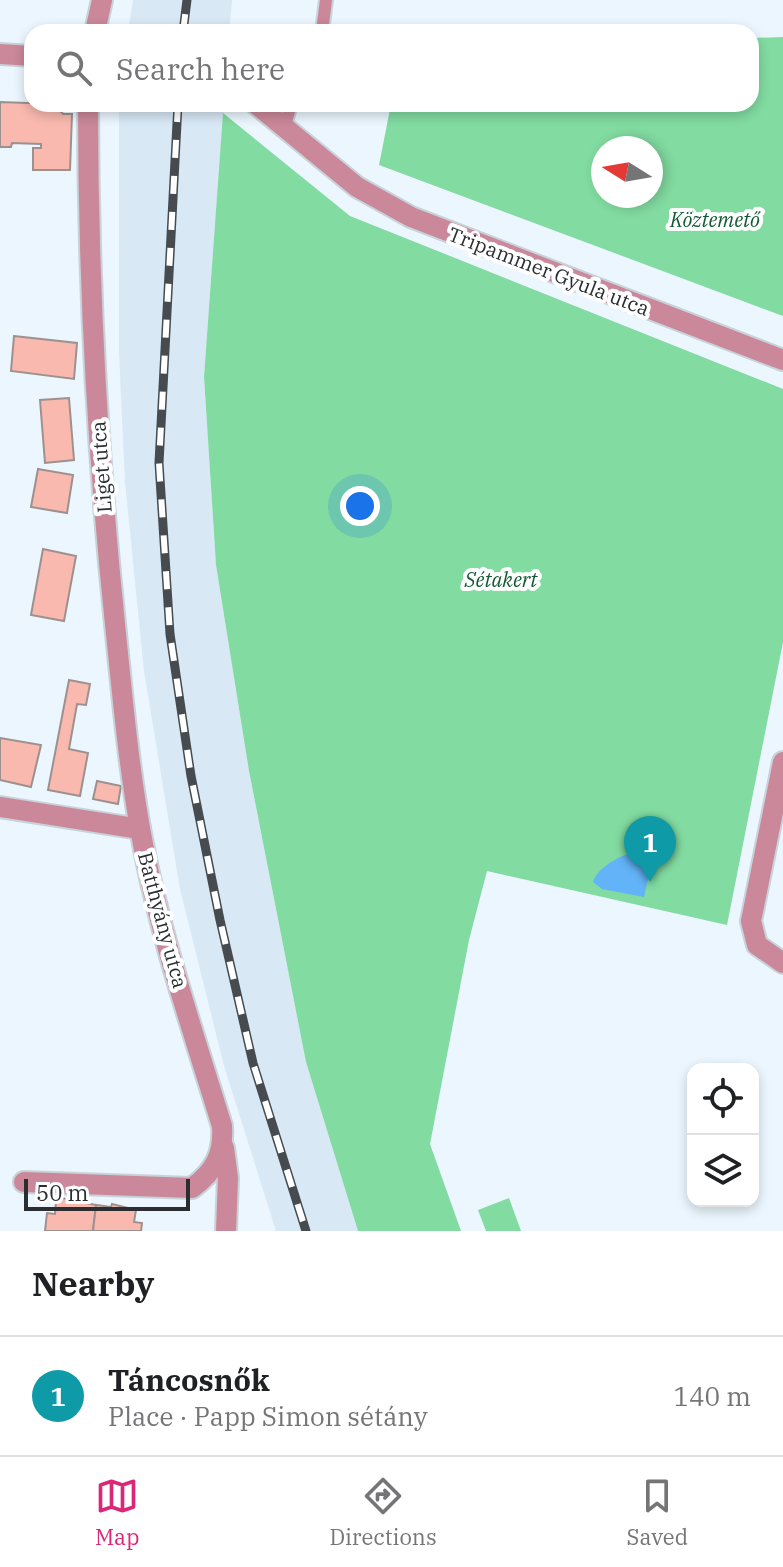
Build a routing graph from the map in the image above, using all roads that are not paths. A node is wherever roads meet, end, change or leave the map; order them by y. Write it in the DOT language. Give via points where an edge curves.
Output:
graph roads {
  1 [pos="102,0"];
  2 [pos="326,0"];
  3 [pos="97,24"];
  4 [pos="323,24"];
  5 [pos="0,54"];
  6 [pos="24,56"];
  7 [pos="88,112"];
  8 [pos="267,112"];
  9 [pos="289,112"];
  10 [pos="285,126"];
  11 [pos="783,360"];
  12 [pos="783,762"];
  13 [pos="0,807"];
  14 [pos="140,829"];
  15 [pos="783,963"];
  16 [pos="224,1148"];
  17 [pos="24,1182"];
  18 [pos="226,1231"];
  1 -- 3 [label="street"];
  2 -- 4 [label="lane"];
  5 -- 6 [label="street"];
  7 -- 14 [label="street, Liget utca" via="88,217 105,534"];
  8 -- 10 [label="street, Tripammer Gyula utca"];
  9 -- 10 [label="lane"];
  10 -- 11 [label="street, Tripammer Gyula utca" via="357,187 411,217"];
  12 -- 15 [label="street" via="751,921 757,945"];
  13 -- 14 [label="street, Batthyány utca"];
  14 -- 16 [label="street, Batthyány utca" via="164,936 222,1126"];
  16 -- 17 [label="street" via="215,1166 192,1188"];
  16 -- 18 [label="street, Batthyány utca"];
}
